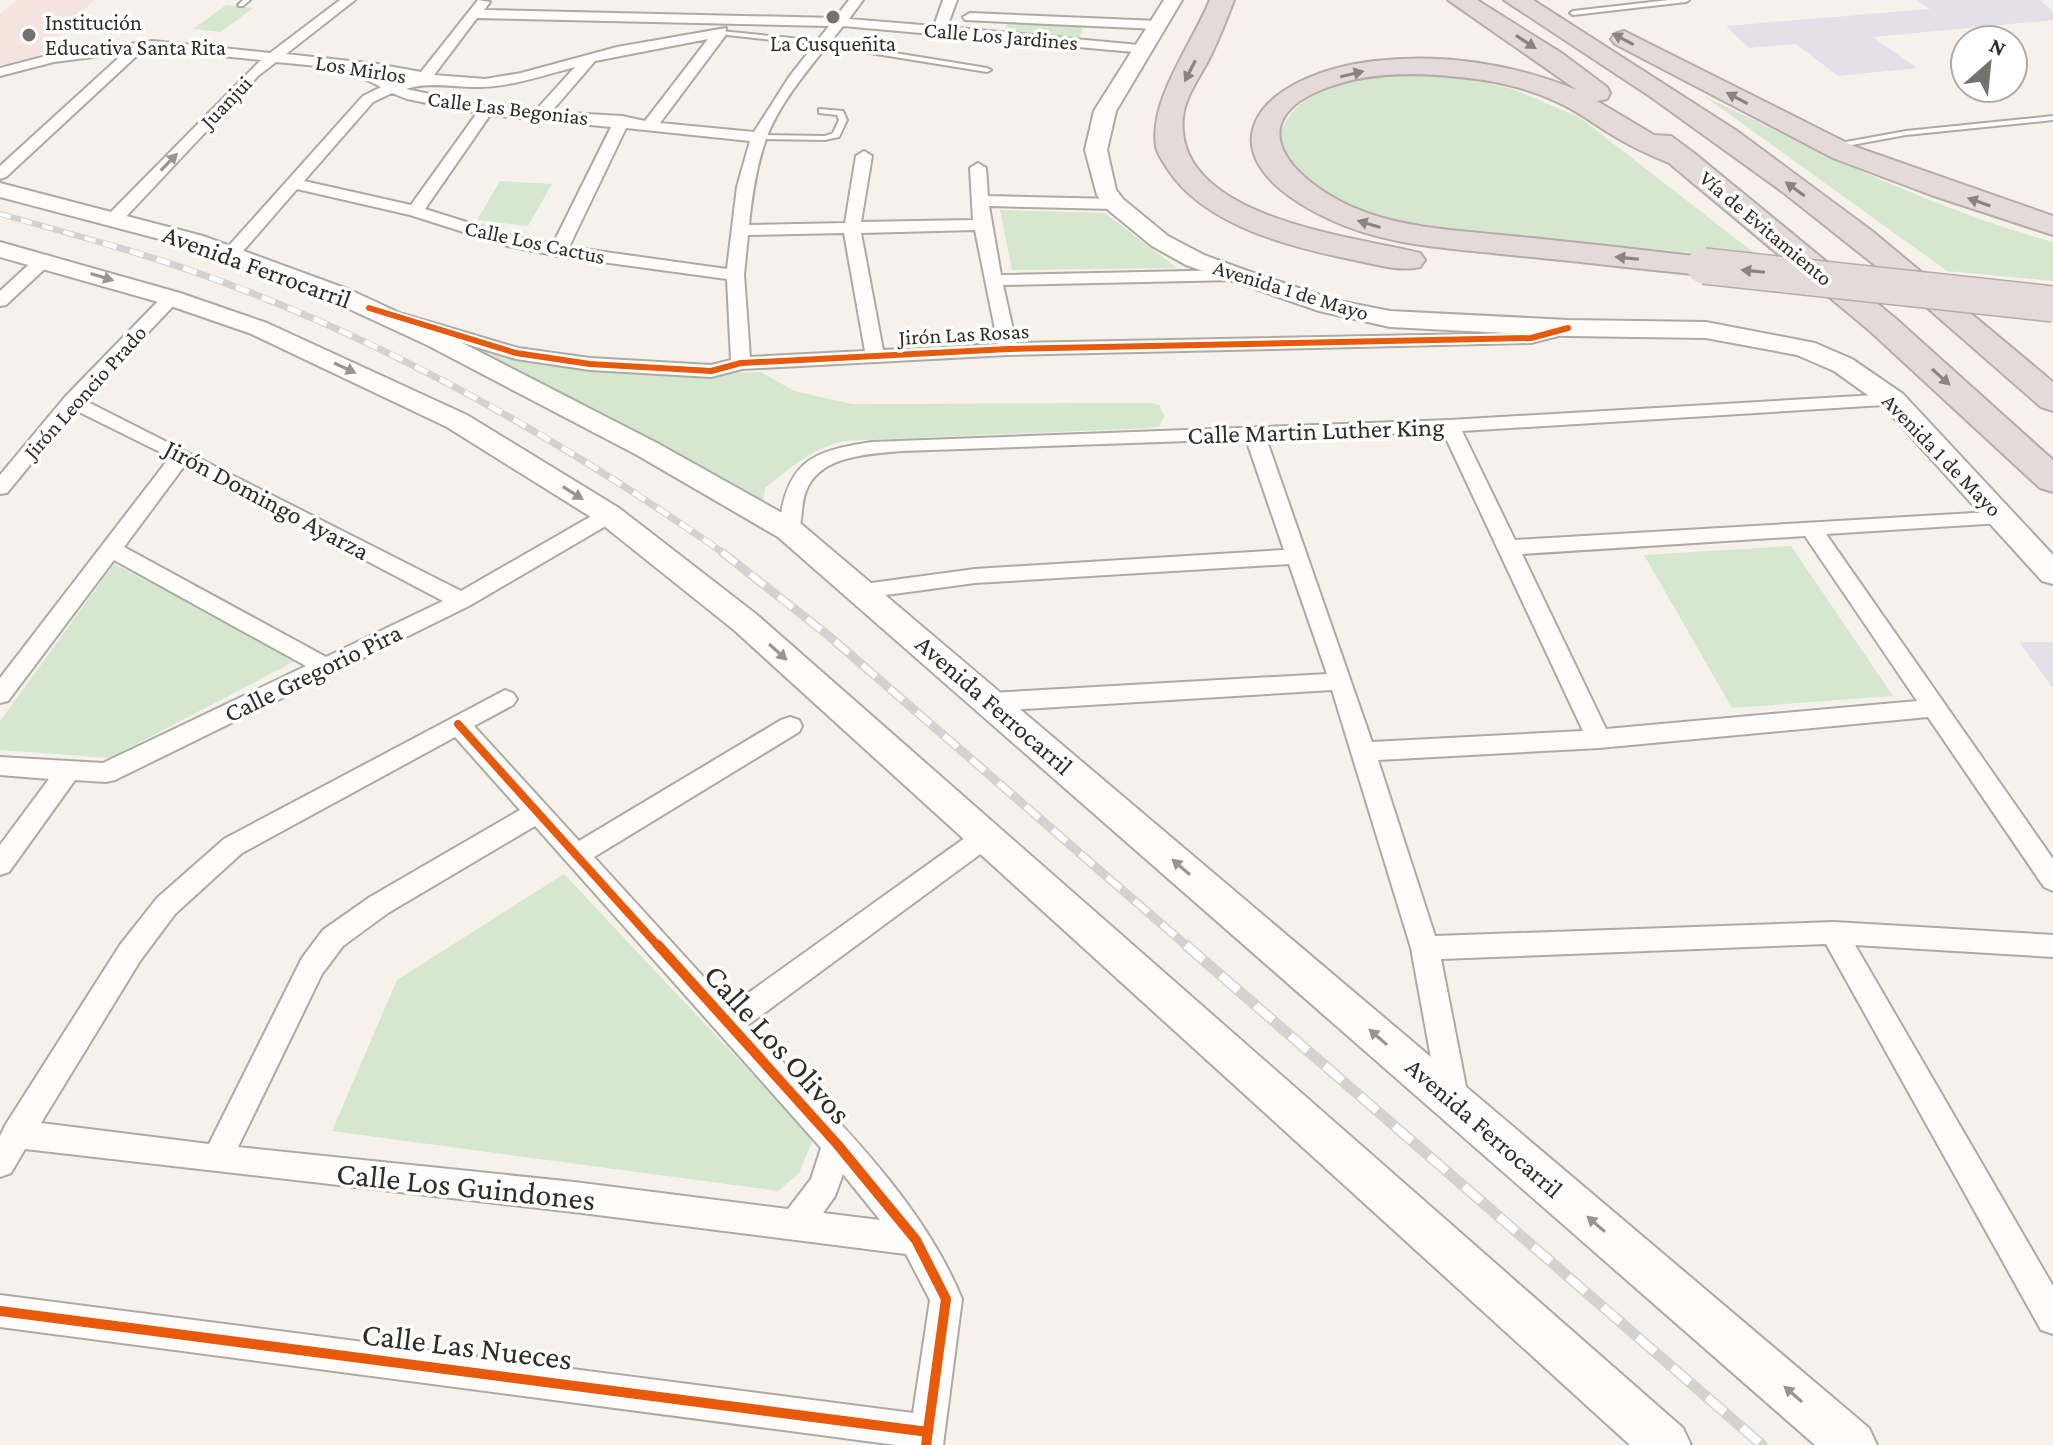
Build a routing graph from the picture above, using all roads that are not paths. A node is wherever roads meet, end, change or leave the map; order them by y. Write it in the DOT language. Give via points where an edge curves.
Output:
graph roads {
  1 [pos="348,0"];
  2 [pos="484,0"];
  3 [pos="856,0"];
  4 [pos="950,0"];
  5 [pos="1173,0"];
  6 [pos="1222,0"];
  7 [pos="1460,0"];
  8 [pos="1516,0"];
  9 [pos="1686,0"];
  10 [pos="1561,6"];
  11 [pos="473,14"];
  12 [pos="729,19"];
  13 [pos="841,22"];
  14 [pos="942,23"];
  15 [pos="1158,25"];
  16 [pos="720,33"];
  17 [pos="821,43"];
  18 [pos="140,46"];
  19 [pos="1145,49"];
  20 [pos="278,57"];
  21 [pos="590,59"];
  22 [pos="261,67"];
  23 [pos="987,70"];
  24 [pos="0,72"];
  25 [pos="423,79"];
  26 [pos="391,89"];
  27 [pos="486,110"];
  28 [pos="822,111"];
  29 [pos="540,115"];
  30 [pos="2053,118"];
  31 [pos="622,121"];
  32 [pos="651,124"];
  33 [pos="759,137"];
  34 [pos="1832,146"];
  35 [pos="864,156"];
  36 [pos="1684,159"];
  37 [pos="978,168"];
  38 [pos="0,174"];
  39 [pos="292,183"];
  40 [pos="0,190"];
  41 [pos="980,201"];
  42 [pos="1115,204"];
  43 [pos="415,211"];
  44 [pos="115,218"];
  45 [pos="982,225"];
  46 [pos="2053,226"];
  47 [pos="852,228"];
  48 [pos="740,230"];
  49 [pos="0,249"];
  50 [pos="558,251"];
  51 [pos="231,254"];
  52 [pos="44,260"];
  53 [pos="735,275"];
  54 [pos="1236,275"];
  55 [pos="1708,279"];
  56 [pos="994,280"];
  57 [pos="171,298"];
  58 [pos="0,301"];
  59 [pos="2053,304"];
  60 [pos="369,308"];
  61 [pos="2053,326"];
  62 [pos="1568,328"];
  63 [pos="1008,349"];
  64 [pos="875,356"];
  65 [pos="741,363"];
  66 [pos="1893,400"];
  67 [pos="2053,400"];
  68 [pos="72,401"];
  69 [pos="1450,426"];
  70 [pos="1254,433"];
  71 [pos="182,455"];
  72 [pos="2053,480"];
  73 [pos="0,488"];
  74 [pos="609,515"];
  75 [pos="2001,516"];
  76 [pos="789,530"];
  77 [pos="1812,530"];
  78 [pos="1507,548"];
  79 [pos="111,549"];
  80 [pos="1298,556"];
  81 [pos="2053,574"];
  82 [pos="864,591"];
  83 [pos="461,601"];
  84 [pos="325,666"];
  85 [pos="1341,681"];
  86 [pos="0,695"];
  87 [pos="505,699"];
  88 [pos="990,702"];
  89 [pos="1934,708"];
  90 [pos="458,724"];
  91 [pos="790,726"];
  92 [pos="1599,739"];
  93 [pos="1363,752"];
  94 [pos="0,766"];
  95 [pos="68,771"];
  96 [pos="536,813"];
  97 [pos="985,837"];
  98 [pos="575,856"];
  99 [pos="0,865"];
  100 [pos="2053,880"];
  101 [pos="1834,933"];
  102 [pos="2053,946"];
  103 [pos="1425,948"];
  104 [pos="727,1024"];
  105 [pos="1454,1102"];
  106 [pos="17,1134"];
  107 [pos="837,1144"];
  108 [pos="217,1159"];
  109 [pos="0,1163"];
  110 [pos="795,1225"];
  111 [pos="916,1240"];
  112 [pos="0,1311"];
  113 [pos="2053,1318"];
  114 [pos="927,1438"];
  115 [pos="1666,1445"];
  116 [pos="1852,1445"];
  1 -- 20 [label="street, Juanjui"];
  2 -- 11 [label="street"];
  3 -- 13 [label="street"];
  4 -- 14 [label="street"];
  5 -- 15 [label="main road, Avenida 1 de Mayo"];
  6 -- 55 [label="highway, one-way" via="1168,118 1178,164 1218,201 1294,237 1387,258"];
  7 -- 36 [label="highway, Vía de Evitamiento, one-way" via="1554,60"];
  67 -- 8 [label="highway, Vía de Evitamiento, one-way" via="1858,235 1640,79"];
  9 -- 10 [label="lane"];
  34 -- 10 [label="highway, one-way"];
  11 -- 12 [label="street, Calle Los Jardines"];
  11 -- 25 [label="street"];
  12 -- 13 [label="street, Calle Los Jardines"];
  12 -- 16 [label="street"];
  13 -- 14 [label="street, Calle Los Jardines"];
  13 -- 17 [label="street"];
  14 -- 15 [label="street"];
  14 -- 19 [label="street, Calle Los Jardines"];
  15 -- 19 [label="main road, Avenida 1 de Mayo"];
  16 -- 17 [label="lane"];
  16 -- 21 [label="street, Los Mirlos"];
  16 -- 32 [label="street"];
  17 -- 23 [label="lane"];
  17 -- 33 [label="street"];
  18 -- 20 [label="street, Los Mirlos"];
  18 -- 24 [label="street, Los Mirlos"];
  18 -- 38 [label="street"];
  19 -- 42 [label="main road, Avenida 1 de Mayo" via="1105,111 1096,150 1105,190"];
  20 -- 22 [label="street, Juanjui"];
  20 -- 25 [label="street, Los Mirlos"];
  21 -- 25 [label="street, Los Mirlos" via="485,83"];
  21 -- 29 [label="street"];
  22 -- 26 [label="street, Calle Las Begonias" via="363,73"];
  44 -- 22 [label="street, Juanjui, one-way"];
  25 -- 26 [label="street"];
  26 -- 27 [label="street, Calle Las Begonias"];
  26 -- 39 [label="street" via="368,99"];
  27 -- 29 [label="street, Calle Las Begonias"];
  27 -- 43 [label="street"];
  28 -- 33 [label="lane" via="840,113 843,120 836,135"];
  29 -- 31 [label="street, Calle Las Begonias"];
  30 -- 34 [label="lane"];
  31 -- 32 [label="street, Calle Las Begonias"];
  31 -- 50 [label="street"];
  32 -- 33 [label="street, Calle Las Begonias"];
  33 -- 48 [label="street"];
  46 -- 34 [label="highway, one-way"];
  35 -- 47 [label="street"];
  55 -- 36 [label="highway, one-way" via="1420,236 1356,220 1324,206 1281,175 1268,154 1266,129 1286,98 1321,81 1397,67 1453,68 1566,95 1633,136"];
  36 -- 72 [label="highway, Vía de Evitamiento, one-way" via="1883,325"];
  37 -- 41 [label="street"];
  39 -- 43 [label="street, Calle Los Cactus"];
  39 -- 51 [label="street"];
  40 -- 44 [label="main road, Avenida Ferrocarril"];
  41 -- 42 [label="street"];
  41 -- 45 [label="street"];
  42 -- 54 [label="main road, Avenida 1 de Mayo" via="1160,241"];
  43 -- 50 [label="street, Calle Los Cactus"];
  44 -- 51 [label="main road, Avenida Ferrocarril"];
  45 -- 47 [label="street"];
  45 -- 56 [label="street"];
  47 -- 48 [label="street"];
  47 -- 64 [label="street"];
  48 -- 53 [label="street"];
  49 -- 52 [label="main road"];
  50 -- 53 [label="street, Calle Los Cactus"];
  51 -- 60 [label="main road, Avenida Ferrocarril"];
  52 -- 57 [label="main road, one-way"];
  52 -- 58 [label="street"];
  53 -- 65 [label="street"];
  54 -- 56 [label="street"];
  54 -- 62 [label="main road, Avenida 1 de Mayo" via="1328,306 1390,319"];
  59 -- 55 [label="highway, one-way, bridge"];
  55 -- 61 [label="highway"];
  56 -- 63 [label="street"];
  57 -- 68 [label="street, Jirón Leoncio Prado"];
  57 -- 74 [label="main road, one-way" via="258,328 457,421"];
  60 -- 65 [label="street, Jirón Las Rosas" via="531,355 590,364 711,371"];
  60 -- 76 [label="main road, Avenida Ferrocarril" via="720,486"];
  62 -- 63 [label="street, Jirón Las Rosas" via="1531,338"];
  62 -- 66 [label="main road, Avenida 1 de Mayo" via="1706,330 1768,340 1843,365"];
  63 -- 64 [label="street, Jirón Las Rosas"];
  64 -- 65 [label="street, Jirón Las Rosas"];
  66 -- 69 [label="street, Calle Martin Luther King"];
  66 -- 75 [label="main road, Avenida 1 de Mayo"];
  68 -- 71 [label="street, Jirón Domingo Ayarza"];
  68 -- 73 [label="street, Jirón Leoncio Prado"];
  69 -- 70 [label="street, Calle Martin Luther King"];
  69 -- 78 [label="street"];
  70 -- 76 [label="street, Calle Martin Luther King" via="854,450 813,465 795,491"];
  70 -- 80 [label="street"];
  71 -- 79 [label="street"];
  71 -- 83 [label="street, Jirón Domingo Ayarza"];
  74 -- 83 [label="street, Calle Gregorio Pira"];
  74 -- 97 [label="main road, one-way" via="745,622"];
  75 -- 77 [label="street"];
  75 -- 81 [label="main road, Avenida 1 de Mayo"];
  76 -- 82 [label="main road, Avenida Ferrocarril"];
  77 -- 78 [label="street"];
  77 -- 89 [label="street"];
  78 -- 92 [label="street"];
  79 -- 84 [label="street"];
  79 -- 86 [label="street"];
  80 -- 82 [label="street" via="975,576"];
  80 -- 85 [label="street"];
  82 -- 88 [label="main road, Avenida Ferrocarril"];
  83 -- 84 [label="street, Calle Gregorio Pira"];
  84 -- 95 [label="street, Calle Gregorio Pira" via="106,773"];
  85 -- 88 [label="street"];
  85 -- 93 [label="street"];
  87 -- 90 [label="street"];
  105 -- 88 [label="main road, Avenida Ferrocarril, one-way"];
  89 -- 92 [label="street"];
  89 -- 100 [label="street"];
  90 -- 96 [label="street, Calle Los Olivos"];
  90 -- 106 [label="street" via="233,846 166,906 130,953"];
  91 -- 98 [label="street"];
  92 -- 93 [label="street"];
  93 -- 103 [label="street"];
  94 -- 95 [label="street, Calle Gregorio Pira"];
  95 -- 99 [label="street"];
  96 -- 98 [label="street, Calle Los Olivos"];
  96 -- 108 [label="street" via="333,938 312,966"];
  97 -- 104 [label="street"];
  97 -- 115 [label="main road"];
  98 -- 104 [label="street, Calle Los Olivos"];
  101 -- 102 [label="street"];
  101 -- 103 [label="street"];
  101 -- 113 [label="street"];
  103 -- 105 [label="street"];
  104 -- 107 [label="street, Calle Los Olivos"];
  116 -- 105 [label="main road, Avenida Ferrocarril, one-way"];
  106 -- 108 [label="street, Calle Los Guindones"];
  106 -- 109 [label="street"];
  107 -- 110 [label="street" via="824,1186"];
  107 -- 111 [label="street, Calle Los Olivos"];
  108 -- 110 [label="street, Calle Los Guindones"];
  110 -- 111 [label="street, Calle Los Guindones"];
  111 -- 114 [label="street, Calle Los Olivos" via="946,1299"];
  112 -- 114 [label="street, Calle Las Nueces"];
}
